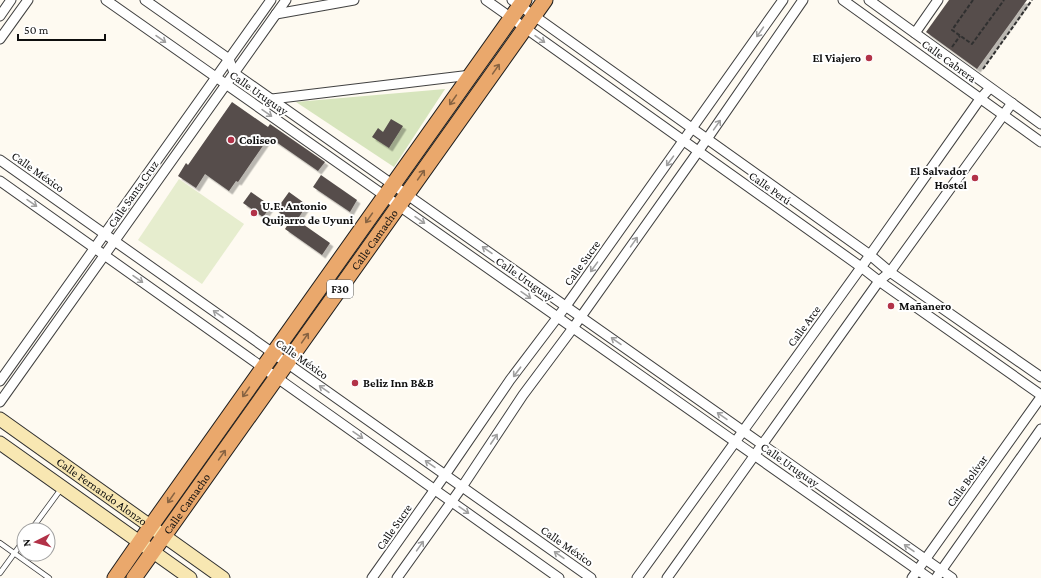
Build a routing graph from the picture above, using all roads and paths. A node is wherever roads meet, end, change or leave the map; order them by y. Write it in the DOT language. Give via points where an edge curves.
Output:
graph roads {
  1 [pos="11,0"];
  2 [pos="28,0"];
  3 [pos="106,0"];
  4 [pos="145,0"];
  5 [pos="271,0"];
  6 [pos="286,0"];
  7 [pos="354,0"];
  8 [pos="486,0"];
  9 [pos="545,0"];
  10 [pos="783,0"];
  11 [pos="803,0"];
  12 [pos="843,0"];
  13 [pos="869,0"];
  14 [pos="938,0"];
  15 [pos="973,0"];
  16 [pos="1004,0"];
  17 [pos="1028,0"];
  18 [pos="1031,1"];
  19 [pos="517,6"];
  20 [pos="276,14"];
  21 [pos="0,16"];
  22 [pos="530,22"];
  23 [pos="915,33"];
  24 [pos="960,36"];
  25 [pos="0,39"];
  26 [pos="945,56"];
  27 [pos="229,59"];
  28 [pos="234,73"];
  29 [pos="471,75"];
  30 [pos="216,77"];
  31 [pos="977,78"];
  32 [pos="226,84"];
  33 [pos="990,88"];
  34 [pos="272,99"];
  35 [pos="980,99"];
  36 [pos="1012,103"];
  37 [pos="1004,115"];
  38 [pos="1041,124"];
  39 [pos="693,129"];
  40 [pos="707,139"];
  41 [pos="684,141"];
  42 [pos="1041,142"];
  43 [pos="698,151"];
  44 [pos="0,160"];
  45 [pos="0,181"];
  46 [pos="389,190"];
  47 [pos="403,200"];
  48 [pos="105,234"];
  49 [pos="115,241"];
  50 [pos="94,248"];
  51 [pos="105,255"];
  52 [pos="870,255"];
  53 [pos="861,267"];
  54 [pos="890,272"];
  55 [pos="879,281"];
  56 [pos="566,306"];
  57 [pos="558,317"];
  58 [pos="581,317"];
  59 [pos="574,328"];
  60 [pos="273,353"];
  61 [pos="287,363"];
  62 [pos="263,368"];
  63 [pos="277,377"];
  64 [pos="1041,377"];
  65 [pos="0,381"];
  66 [pos="1041,396"];
  67 [pos="0,402"];
  68 [pos="0,419"];
  69 [pos="1041,429"];
  70 [pos="743,431"];
  71 [pos="735,442"];
  72 [pos="0,443"];
  73 [pos="763,445"];
  74 [pos="755,456"];
  75 [pos="445,475"];
  76 [pos="62,487"];
  77 [pos="462,487"];
  78 [pos="435,490"];
  79 [pos="451,501"];
  80 [pos="37,522"];
  81 [pos="151,526"];
  82 [pos="164,536"];
  83 [pos="140,542"];
  84 [pos="0,543"];
  85 [pos="16,550"];
  86 [pos="153,552"];
  87 [pos="14,553"];
  88 [pos="925,559"];
  89 [pos="918,570"];
  90 [pos="0,573"];
  91 [pos="939,574"];
  92 [pos="49,578"];
  93 [pos="116,578"];
  94 [pos="134,578"];
  95 [pos="190,578"];
  96 [pos="223,578"];
  97 [pos="372,578"];
  98 [pos="397,578"];
  99 [pos="559,578"];
  100 [pos="591,578"];
  101 [pos="637,578"];
  102 [pos="667,578"];
  103 [pos="912,578"];
  104 [pos="929,578"];
  105 [pos="952,578"];
  1 -- 21 [label="street"];
  2 -- 25 [label="street"];
  3 -- 30 [label="street, Calle Uruguay, one-way"];
  4 -- 27 [label="street, Calle Uruguay"];
  5 -- 27 [label="street, Calle Santa Cruz"];
  6 -- 20 [label="street, Calle Santa Cruz"];
  7 -- 20 [label="street"];
  8 -- 19 [label="street, Calle Perú"];
  9 -- 22 [label="highway, Calle Camacho / F30"];
  10 -- 39 [label="street, Calle Sucre, one-way"];
  40 -- 11 [label="street, one-way"];
  12 -- 35 [label="street, Calle Cabrera"];
  13 -- 23 [label="street, Calle Cabrera"];
  14 -- 23 [label="street"];
  15 -- 24 [label="path" via="952,30"];
  16 -- 24 [label="path" via="972,44"];
  17 -- 18 [label="path"];
  18 -- 31 [label="path"];
  19 -- 22 [label="street, Calle Perú"];
  19 -- 22 [label="street, Calle Perú"];
  19 -- 29 [label="highway, Calle Camacho / F30"];
  20 -- 28 [label="street, Calle Santa Cruz"];
  22 -- 39 [label="street, Calle Perú"];
  22 -- 41 [label="street, Calle Perú, one-way"];
  47 -- 22 [label="highway, Calle Camacho / F30, one-way"];
  23 -- 26 [label="street, Calle Cabrera"];
  24 -- 26 [label="path"];
  26 -- 31 [label="street, Calle Cabrera"];
  27 -- 28 [label="street, Calle Uruguay"];
  27 -- 30 [label="street, Calle Santa Cruz"];
  28 -- 32 [label="street, Calle Santa Cruz"];
  28 -- 34 [label="street, Calle Uruguay"];
  29 -- 34 [label="street"];
  29 -- 46 [label="highway, Calle Camacho / F30, one-way"];
  30 -- 32 [label="street, Calle Uruguay"];
  30 -- 48 [label="street, Calle Santa Cruz"];
  31 -- 33 [label="street, Calle Cabrera"];
  32 -- 46 [label="street, Calle Uruguay, one-way"];
  32 -- 49 [label="street, Calle Santa Cruz"];
  33 -- 35 [label="street, Calle Arce"];
  33 -- 36 [label="street, Calle Cabrera"];
  34 -- 46 [label="street, Calle Uruguay"];
  35 -- 37 [label="street, Calle Cabrera"];
  35 -- 52 [label="street, Calle Arce"];
  36 -- 37 [label="street"];
  36 -- 38 [label="street, Calle Cabrera"];
  37 -- 42 [label="street, Calle Cabrera"];
  37 -- 54 [label="street"];
  39 -- 40 [label="street, Calle Perú"];
  39 -- 41 [label="street, Calle Sucre"];
  40 -- 43 [label="street"];
  40 -- 52 [label="street, Calle Perú"];
  41 -- 43 [label="street, Calle Perú"];
  41 -- 56 [label="street, Calle Sucre, one-way"];
  43 -- 53 [label="street, Calle Perú"];
  58 -- 43 [label="street, one-way"];
  44 -- 48 [label="street, Calle México"];
  45 -- 50 [label="street, one-way"];
  46 -- 47 [label="street, Calle Uruguay"];
  46 -- 47 [label="street, Calle Uruguay"];
  46 -- 60 [label="highway, Calle Camacho / F30, one-way"];
  56 -- 47 [label="street, Calle Uruguay, one-way"];
  47 -- 57 [label="street, Calle Uruguay, one-way"];
  61 -- 47 [label="highway, Calle Camacho / F30, one-way"];
  48 -- 49 [label="street, Calle México"];
  48 -- 50 [label="street, Calle Santa Cruz"];
  49 -- 51 [label="street, Calle Santa Cruz"];
  60 -- 49 [label="street, Calle México, one-way"];
  50 -- 51 [label="street"];
  50 -- 65 [label="street, Calle Santa Cruz"];
  51 -- 62 [label="street, one-way"];
  51 -- 67 [label="street, Calle Santa Cruz"];
  52 -- 53 [label="street, Calle Arce"];
  52 -- 54 [label="street, Calle Perú"];
  53 -- 55 [label="street, Calle Perú"];
  53 -- 70 [label="street, Calle Arce"];
  54 -- 55 [label="street"];
  54 -- 64 [label="street, Calle Perú"];
  55 -- 66 [label="street, Calle Perú"];
  55 -- 73 [label="street"];
  56 -- 57 [label="street, Calle Sucre"];
  56 -- 58 [label="street, Calle Uruguay"];
  57 -- 59 [label="street, Calle Uruguay"];
  57 -- 75 [label="street, Calle Sucre, one-way" via="510,380"];
  58 -- 59 [label="street"];
  70 -- 58 [label="street, Calle Uruguay, one-way"];
  59 -- 71 [label="street, Calle Uruguay"];
  77 -- 59 [label="street, one-way" via="523,395"];
  60 -- 61 [label="street, Calle México"];
  60 -- 62 [label="highway, Calle Camacho / F30"];
  61 -- 63 [label="highway, Calle Camacho / F30"];
  75 -- 61 [label="street, Calle México, one-way"];
  62 -- 63 [label="street"];
  62 -- 81 [label="highway, Calle Camacho / F30, one-way"];
  63 -- 78 [label="street, one-way"];
  82 -- 63 [label="highway, Calle Camacho / F30, one-way"];
  66 -- 88 [label="street, Calle Bolívar"];
  68 -- 81 [label="main road, Calle Fernando Alonzo"];
  69 -- 91 [label="street"];
  70 -- 71 [label="street, Calle Arce"];
  70 -- 73 [label="street, Calle Uruguay"];
  71 -- 74 [label="street, Calle Uruguay"];
  71 -- 101 [label="street, Calle Arce"];
  72 -- 76 [label="main road, Calle Fernando Alonzo"];
  73 -- 74 [label="street"];
  88 -- 73 [label="street, Calle Uruguay, one-way"];
  74 -- 89 [label="street, Calle Uruguay"];
  74 -- 102 [label="street"];
  75 -- 77 [label="street, Calle México"];
  75 -- 78 [label="street, Calle Sucre"];
  76 -- 80 [label="lane"];
  76 -- 83 [label="main road, Calle Fernando Alonzo"];
  77 -- 79 [label="street"];
  100 -- 77 [label="street, Calle México, one-way"];
  78 -- 79 [label="street"];
  78 -- 97 [label="street, Calle Sucre"];
  98 -- 79 [label="street, one-way"];
  79 -- 99 [label="street, one-way"];
  81 -- 82 [label="main road, Calle Fernando Alonzo"];
  81 -- 83 [label="highway, Calle Camacho / F30"];
  82 -- 86 [label="highway, Calle Camacho / F30"];
  82 -- 96 [label="main road, Calle Fernando Alonzo"];
  83 -- 86 [label="main road, Calle Fernando Alonzo"];
  83 -- 93 [label="highway, Calle Camacho / F30"];
  84 -- 87 [label="lane"];
  85 -- 87 [label="lane"];
  86 -- 94 [label="highway, Calle Camacho / F30"];
  86 -- 95 [label="main road, Calle Fernando Alonzo"];
  87 -- 90 [label="lane"];
  87 -- 92 [label="lane"];
  88 -- 89 [label="street, Calle Bolívar"];
  88 -- 91 [label="street, Calle Uruguay"];
  89 -- 103 [label="street, Calle Bolívar"];
  89 -- 104 [label="street, Calle Uruguay"];
  91 -- 105 [label="street, Calle Uruguay"];
}
